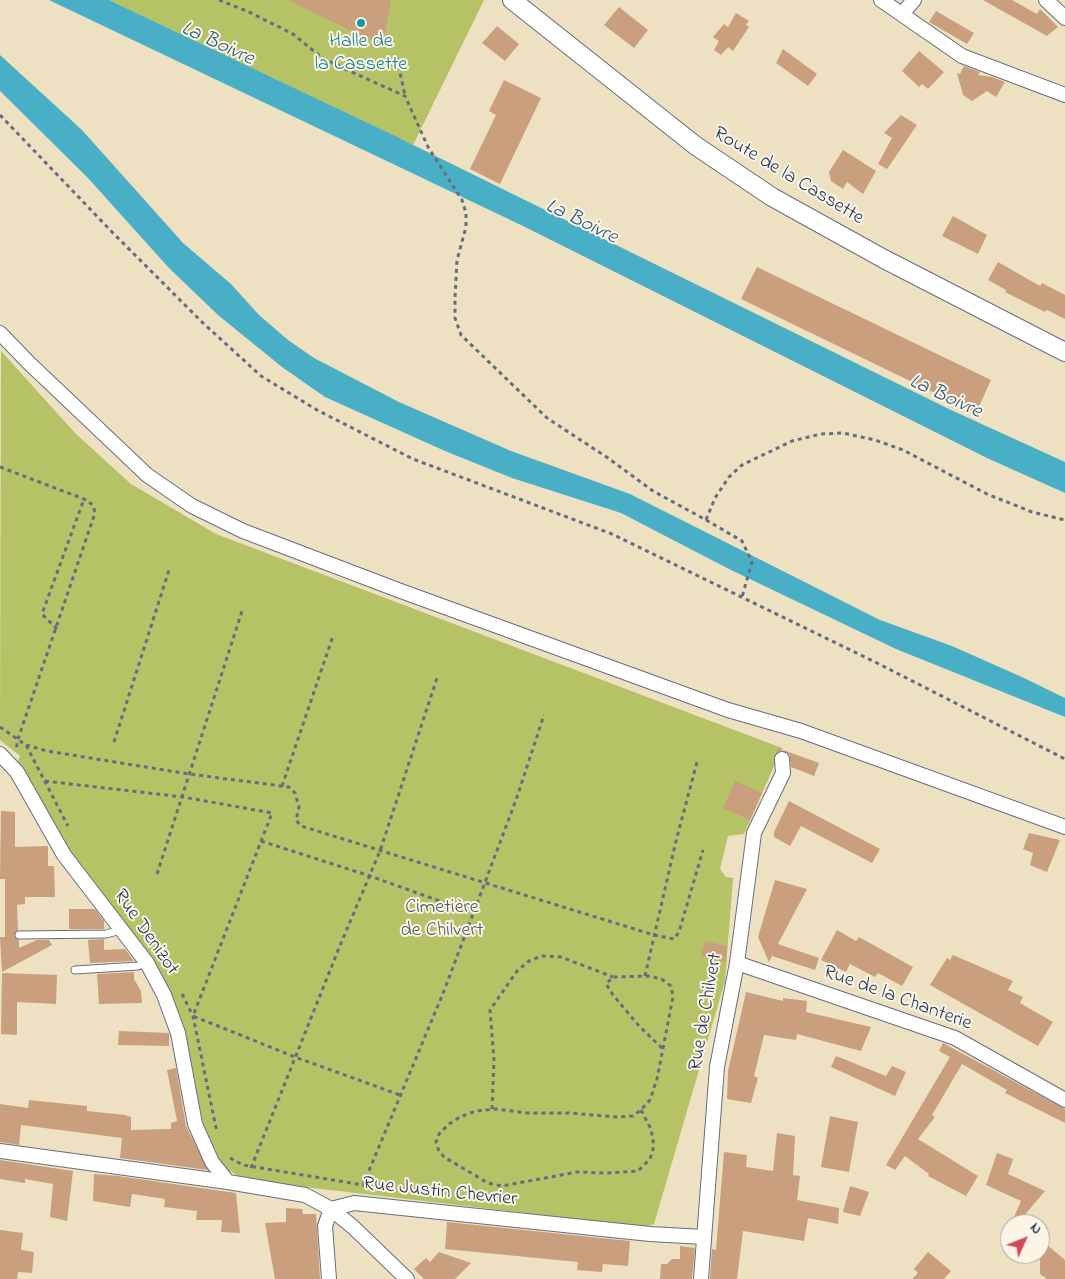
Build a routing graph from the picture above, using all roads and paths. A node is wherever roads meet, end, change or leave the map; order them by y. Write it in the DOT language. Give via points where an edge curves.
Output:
graph roads {
  1 [pos="219,0"];
  2 [pos="512,0"];
  3 [pos="881,0"];
  4 [pos="914,0"];
  5 [pos="1046,0"];
  6 [pos="902,14"];
  7 [pos="1065,18"];
  8 [pos="397,58"];
  9 [pos="1065,95"];
  10 [pos="405,96"];
  11 [pos="0,115"];
  12 [pos="0,333"];
  13 [pos="1065,352"];
  14 [pos="0,467"];
  15 [pos="84,499"];
  16 [pos="706,520"];
  17 [pos="1065,520"];
  18 [pos="170,567"];
  19 [pos="742,597"];
  20 [pos="243,608"];
  21 [pos="57,629"];
  22 [pos="333,636"];
  23 [pos="438,678"];
  24 [pos="544,715"];
  25 [pos="114,742"];
  26 [pos="26,745"];
  27 [pos="4,758"];
  28 [pos="782,759"];
  29 [pos="1065,759"];
  30 [pos="697,762"];
  31 [pos="189,774"];
  32 [pos="45,781"];
  33 [pos="282,786"];
  34 [pos="182,797"];
  35 [pos="1065,827"];
  36 [pos="261,841"];
  37 [pos="703,850"];
  38 [pos="380,851"];
  39 [pos="157,874"];
  40 [pos="370,876"];
  41 [pos="484,883"];
  42 [pos="473,913"];
  43 [pos="122,929"];
  44 [pos="19,935"];
  45 [pos="654,935"];
  46 [pos="147,962"];
  47 [pos="737,963"];
  48 [pos="75,970"];
  49 [pos="645,976"];
  50 [pos="613,977"];
  51 [pos="663,1049"];
  52 [pos="295,1057"];
  53 [pos="400,1095"];
  54 [pos="1065,1100"];
  55 [pos="492,1109"];
  56 [pos="641,1110"];
  57 [pos="0,1152"];
  58 [pos="228,1182"];
  59 [pos="248,1185"];
  60 [pos="362,1185"];
  61 [pos="331,1209"];
  62 [pos="704,1237"];
  63 [pos="329,1279"];
  64 [pos="407,1279"];
  65 [pos="702,1279"];
  1 -- 10 [label="path" via="293,34 321,57"];
  2 -- 13 [label="street, Route de la Cassette" via="696,146 772,197 884,260"];
  3 -- 6 [label="street"];
  4 -- 6 [label="street"];
  5 -- 7 [label="street"];
  6 -- 9 [label="street" via="962,56"];
  8 -- 10 [label="path"];
  10 -- 16 [label="path" via="428,147 462,200 466,213 466,227 457,260 455,297 455,318 461,334 547,418 653,491"];
  11 -- 19 [label="path" via="203,323 261,376 317,410 413,459 612,534"];
  12 -- 35 [label="street" via="147,475 192,506 243,531 728,710 801,731"];
  14 -- 15 [label="path"];
  15 -- 21 [label="path" via="93,505 95,513"];
  15 -- 21 [label="path" via="42,614"];
  16 -- 17 [label="path" via="715,498 742,465 792,441 821,434 843,434 903,450 987,494 1032,512"];
  16 -- 19 [label="path" via="742,541 752,562"];
  18 -- 25 [label="path"];
  19 -- 29 [label="path"];
  20 -- 31 [label="path"];
  21 -- 27 [label="path" via="16,753"];
  22 -- 33 [label="path"];
  23 -- 38 [label="path"];
  24 -- 41 [label="path"];
  26 -- 31 [label="path"];
  27 -- 43 [label="street, Rue Denizot" via="16,772 64,855"];
  28 -- 47 [label="street, Rue de Chilvert" via="783,773 754,833"];
  30 -- 45 [label="path"];
  31 -- 33 [label="path"];
  31 -- 34 [label="path"];
  32 -- 34 [label="path"];
  33 -- 38 [label="path" via="295,793 299,808 296,820 301,826"];
  34 -- 36 [label="path" via="272,813"];
  34 -- 39 [label="path"];
  36 -- 40 [label="path"];
  36 -- 52 [label="path" via="193,1016"];
  37 -- 45 [label="path" via="679,932 674,939"];
  38 -- 40 [label="path"];
  38 -- 41 [label="path"];
  40 -- 42 [label="path"];
  40 -- 52 [label="path"];
  41 -- 42 [label="path"];
  41 -- 45 [label="path"];
  42 -- 53 [label="path"];
  43 -- 44 [label="lane" via="106,934"];
  43 -- 46 [label="street, Rue Denizot"];
  45 -- 49 [label="path"];
  46 -- 48 [label="lane" via="138,966"];
  46 -- 58 [label="street, Rue Denizot" via="178,1033 195,1124 212,1162"];
  47 -- 54 [label="street, Rue de la Chanterie" via="955,1038"];
  47 -- 62 [label="street, Rue de Chilvert" via="717,1067"];
  49 -- 50 [label="path"];
  49 -- 51 [label="path" via="663,980 671,986 673,997"];
  50 -- 51 [label="path" via="606,984 613,995"];
  50 -- 55 [label="path" via="561,957 542,956 529,960 517,970 490,1010 494,1060"];
  51 -- 56 [label="path" via="650,1100"];
  52 -- 53 [label="path"];
  52 -- 59 [label="path" via="251,1166"];
  53 -- 60 [label="path"];
  55 -- 56 [label="path" via="617,1117 633,1116"];
  55 -- 56 [label="path" via="460,1117 439,1134 436,1142 444,1157 488,1183 502,1186 577,1172 638,1171 650,1159 654,1146 651,1129"];
  57 -- 58 [label="street"];
  58 -- 59 [label="street"];
  59 -- 61 [label="street" via="305,1195"];
  61 -- 62 [label="street, Rue Justin Chevrier" via="354,1203"];
  61 -- 63 [label="street" via="326,1226"];
  61 -- 64 [label="street"];
  62 -- 65 [label="street, Rue de Chilvert"];
}
